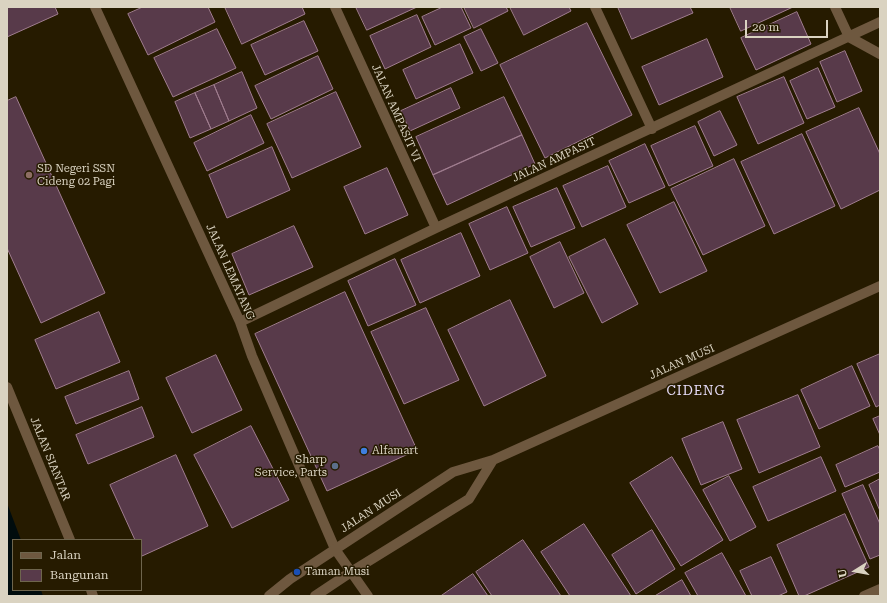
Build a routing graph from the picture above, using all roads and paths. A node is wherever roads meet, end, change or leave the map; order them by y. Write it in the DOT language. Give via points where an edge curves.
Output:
graph roads {
  1 [pos="95,7"];
  2 [pos="335,7"];
  3 [pos="595,7"];
  4 [pos="835,7"];
  5 [pos="880,22"];
  6 [pos="849,37"];
  7 [pos="880,54"];
  8 [pos="652,129"];
  9 [pos="436,228"];
  10 [pos="880,286"];
  11 [pos="240,322"];
  12 [pos="7,387"];
  13 [pos="493,460"];
  14 [pos="70,539"];
  15 [pos="335,549"];
  16 [pos="351,572"];
  17 [pos="880,589"];
  18 [pos="269,596"];
  19 [pos="315,596"];
  20 [pos="368,596"];
  21 [pos="864,596"];
  1 -- 11 [label="street, JALAN LEMATANG"];
  2 -- 9 [label="street, JALAN AMPASIT VI"];
  3 -- 8 [label="street"];
  4 -- 6 [label="street"];
  5 -- 6 [label="street, JALAN AMPASIT"];
  6 -- 7 [label="street"];
  6 -- 8 [label="street, JALAN AMPASIT"];
  8 -- 9 [label="street, JALAN AMPASIT"];
  9 -- 11 [label="street, JALAN AMPASIT"];
  10 -- 13 [label="street, JALAN MUSI"];
  11 -- 15 [label="street, JALAN LEMATANG" via="252,356"];
  12 -- 14 [label="street, JALAN SIANTAR"];
  13 -- 15 [label="street, JALAN MUSI" via="453,472"];
  13 -- 16 [label="street" via="470,499"];
  15 -- 16 [label="street, JALAN LEMATANG"];
  15 -- 18 [label="street, JALAN MUSI"];
  16 -- 19 [label="street"];
  16 -- 20 [label="street, JALAN LEMATANG"];
  17 -- 21 [label="street"];
}
